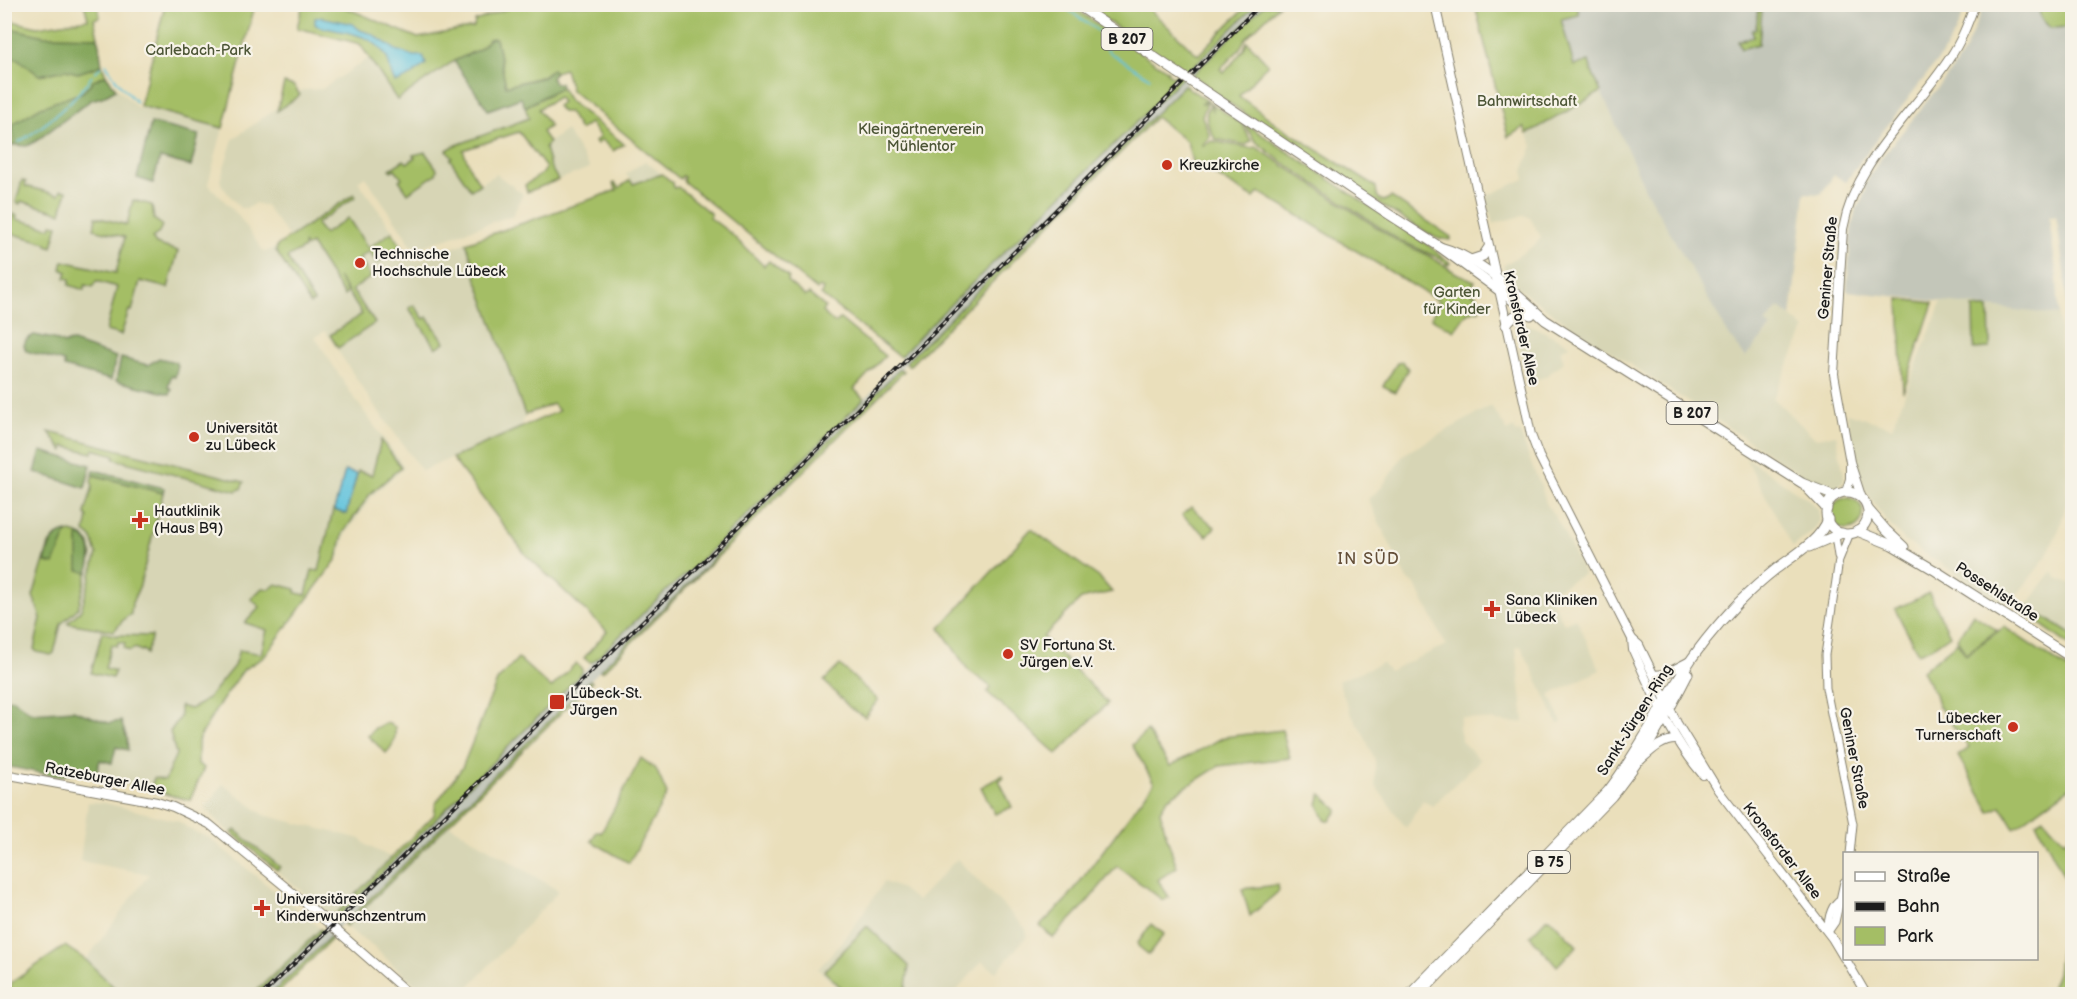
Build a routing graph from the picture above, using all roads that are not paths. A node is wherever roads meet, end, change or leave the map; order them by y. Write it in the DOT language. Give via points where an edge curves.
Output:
graph roads {
  1 [pos="1076,4"];
  2 [pos="1435,4"];
  3 [pos="1975,4"];
  4 [pos="1440,247"];
  5 [pos="1489,247"];
  6 [pos="1471,260"];
  7 [pos="1496,278"];
  8 [pos="1498,291"];
  9 [pos="1532,315"];
  10 [pos="1545,320"];
  11 [pos="1506,326"];
  12 [pos="1850,462"];
  13 [pos="1802,483"];
  14 [pos="1846,492"];
  15 [pos="1835,496"];
  16 [pos="1865,503"];
  17 [pos="1827,508"];
  18 [pos="1827,519"];
  19 [pos="1844,532"];
  20 [pos="1801,551"];
  21 [pos="1839,560"];
  22 [pos="1936,571"];
  23 [pos="1632,639"];
  24 [pos="1707,640"];
  25 [pos="2073,658"];
  26 [pos="1690,661"];
  27 [pos="1654,675"];
  28 [pos="1666,710"];
  29 [pos="1677,740"];
  30 [pos="1638,762"];
  31 [pos="4,774"];
  32 [pos="1718,790"];
  33 [pos="1850,852"];
  34 [pos="1843,888"];
  35 [pos="1828,932"];
  36 [pos="1843,955"];
  37 [pos="1846,960"];
  38 [pos="409,994"];
  39 [pos="1410,994"];
  40 [pos="1420,994"];
  41 [pos="1866,994"];
  1 -- 4 [label="main road, B 207, bridge"];
  2 -- 5 [label="main road, Kronsforder Allee"];
  3 -- 12 [label="main road, Geniner Straße" via="1949,59 1865,170 1846,209 1834,374"];
  4 -- 6 [label="main road, B 207"];
  4 -- 8 [label="main road, B 207"];
  5 -- 6 [label="main road" via="1483,256"];
  5 -- 7 [label="main road, Kronsforder Allee"];
  6 -- 7 [label="main road, B 207"];
  7 -- 8 [label="main road, Kronsforder Allee"];
  7 -- 10 [label="main road, B 207"];
  8 -- 9 [label="main road, B 207"];
  8 -- 11 [label="main road, Kronsforder Allee"];
  9 -- 10 [label="main road, B 207"];
  9 -- 11 [label="main road" via="1514,316"];
  10 -- 13 [label="main road, B 207"];
  11 -- 23 [label="main road, Kronsforder Allee" via="1536,447"];
  12 -- 14 [label="main road, Geniner Straße"];
  12 -- 16 [label="main road, Geniner Straße"];
  13 -- 15 [label="main road, B 207"];
  13 -- 17 [label="main road, B 207"];
  14 -- 15 [label="main road"];
  14 -- 16 [label="main road"];
  15 -- 17 [label="main road"];
  16 -- 19 [label="main road" via="1866,521"];
  16 -- 22 [label="main road, Possehlstraße" via="1895,540"];
  17 -- 18 [label="main road"];
  18 -- 19 [label="main road"];
  18 -- 20 [label="main road, Sankt-Jürgen-Ring / B 75"];
  19 -- 20 [label="main road, Sankt-Jürgen-Ring / B 75"];
  19 -- 21 [label="street, Geniner Straße"];
  19 -- 21 [label="street, Geniner Straße"];
  19 -- 22 [label="main road, Possehlstraße" via="1892,545"];
  20 -- 24 [label="main road, Sankt-Jürgen-Ring / B 75" via="1750,591"];
  21 -- 33 [label="street, Geniner Straße" via="1827,640 1826,688 1854,824"];
  22 -- 25 [label="main road, Possehlstraße"];
  23 -- 27 [label="main road, Kronsforder Allee"];
  23 -- 28 [label="main road, Kronsforder Allee" via="1633,650"];
  24 -- 26 [label="main road, Sankt-Jürgen-Ring / B 75"];
  24 -- 28 [label="main road, Sankt-Jürgen-Ring / B 75"];
  26 -- 27 [label="main road" via="1665,674"];
  26 -- 28 [label="main road, Sankt-Jürgen-Ring / B 75"];
  27 -- 28 [label="main road, Kronsforder Allee"];
  28 -- 29 [label="main road, Kronsforder Allee"];
  28 -- 30 [label="main road, Sankt-Jürgen-Ring / B 75"];
  28 -- 32 [label="main road, Kronsforder Allee"];
  28 -- 39 [label="main road, Sankt-Jürgen-Ring / B 75" via="1608,790"];
  29 -- 30 [label="main road" via="1660,745"];
  29 -- 32 [label="main road, Kronsforder Allee"];
  30 -- 40 [label="main road, Sankt-Jürgen-Ring / B 75" via="1595,814"];
  31 -- 38 [label="main road, Ratzeburger Allee" via="157,802 209,824"];
  32 -- 35 [label="main road, Kronsforder Allee"];
  34 -- 35 [label="street" via="1835,922"];
  35 -- 36 [label="main road, Kronsforder Allee"];
  37 -- 41 [label="main road, Kronsforder Allee"];
}
